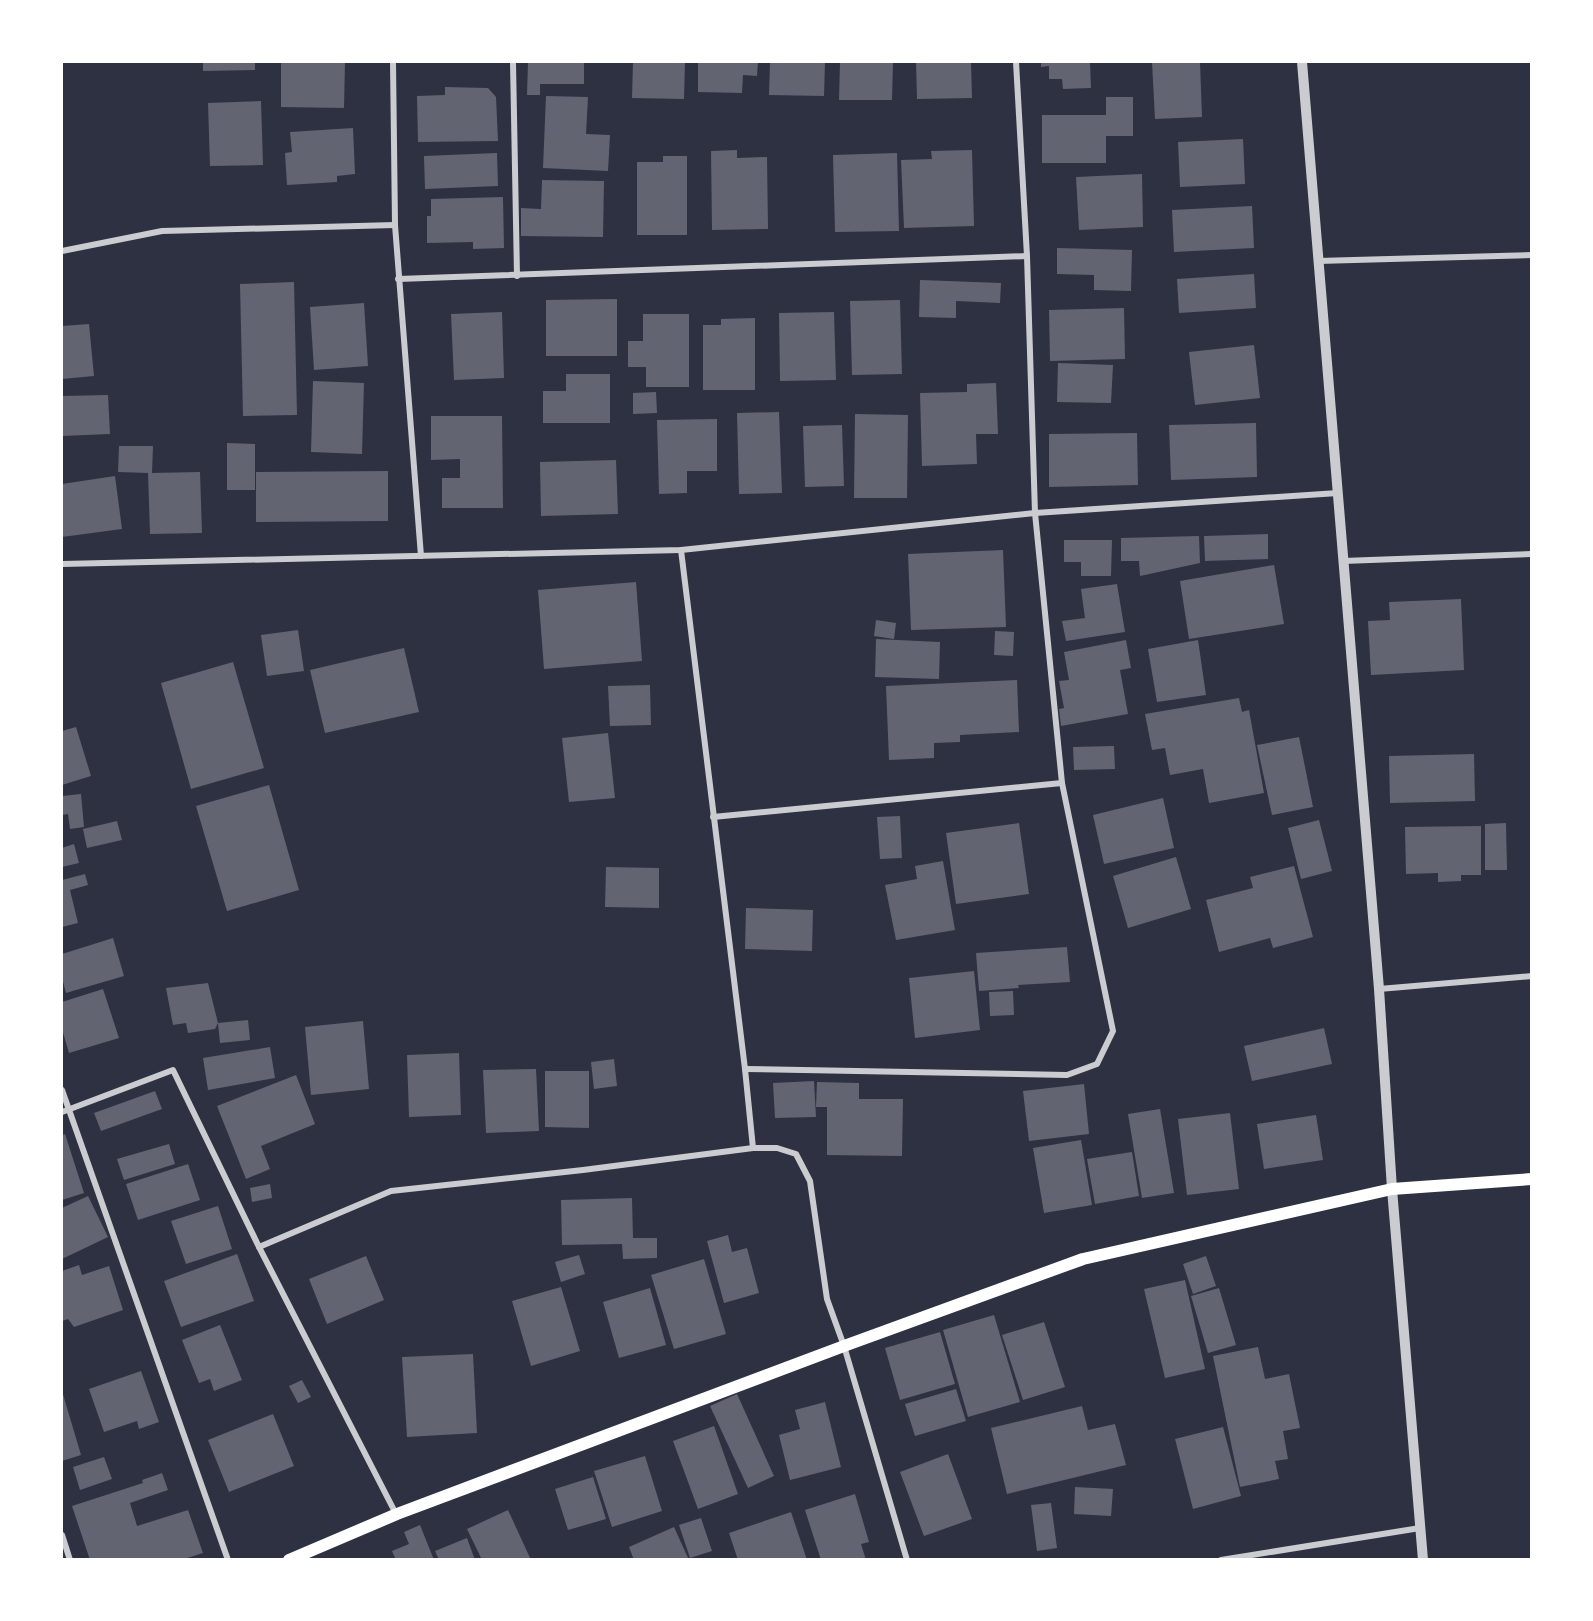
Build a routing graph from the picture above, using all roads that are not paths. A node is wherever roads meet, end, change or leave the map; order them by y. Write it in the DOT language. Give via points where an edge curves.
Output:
graph roads {
  1 [pos="393,62"];
  2 [pos="513,62"];
  3 [pos="1016,62"];
  4 [pos="1302,62"];
  5 [pos="394,225"];
  6 [pos="62,251"];
  7 [pos="1532,255"];
  8 [pos="1027,256"];
  9 [pos="1318,261"];
  10 [pos="517,276"];
  11 [pos="398,279"];
  12 [pos="1338,493"];
  13 [pos="1035,513"];
  14 [pos="681,550"];
  15 [pos="1532,554"];
  16 [pos="421,556"];
  17 [pos="1343,561"];
  18 [pos="62,564"];
  19 [pos="1062,783"];
  20 [pos="713,817"];
  21 [pos="1532,976"];
  22 [pos="1379,990"];
  23 [pos="745,1069"];
  24 [pos="62,1090"];
  25 [pos="70,1110"];
  26 [pos="62,1112"];
  27 [pos="753,1148"];
  28 [pos="1532,1179"];
  29 [pos="1392,1189"];
  30 [pos="259,1247"];
  31 [pos="844,1346"];
  32 [pos="397,1514"];
  33 [pos="1420,1528"];
  34 [pos="62,1535"];
  35 [pos="70,1560"];
  36 [pos="228,1560"];
  37 [pos="289,1560"];
  38 [pos="907,1560"];
  39 [pos="1221,1560"];
  40 [pos="1423,1560"];
  1 -- 5 [label="street"];
  2 -- 10 [label="street"];
  3 -- 8 [label="street"];
  4 -- 9 [label="street"];
  5 -- 6 [label="street" via="162,231"];
  5 -- 11 [label="street"];
  7 -- 9 [label="street"];
  8 -- 10 [label="street"];
  8 -- 13 [label="street"];
  9 -- 12 [label="street"];
  10 -- 11 [label="street"];
  11 -- 16 [label="street"];
  12 -- 13 [label="street"];
  12 -- 17 [label="street"];
  13 -- 14 [label="street"];
  13 -- 19 [label="street"];
  14 -- 16 [label="street"];
  14 -- 20 [label="street"];
  15 -- 17 [label="street"];
  16 -- 18 [label="street"];
  17 -- 22 [label="street"];
  19 -- 20 [label="street"];
  19 -- 23 [label="street" via="1113,1031 1097,1064 1067,1075"];
  20 -- 23 [label="street"];
  21 -- 22 [label="street"];
  22 -- 29 [label="street"];
  23 -- 27 [label="street"];
  24 -- 25 [label="street"];
  25 -- 26 [label="street"];
  25 -- 30 [label="street" via="173,1070"];
  25 -- 36 [label="street"];
  27 -- 30 [label="street" via="391,1191"];
  27 -- 31 [label="street" via="777,1148 796,1154 810,1181 827,1299"];
  28 -- 29 [label="main road"];
  29 -- 31 [label="main road" via="1083,1259"];
  29 -- 33 [label="street"];
  30 -- 32 [label="street"];
  31 -- 32 [label="main road"];
  31 -- 38 [label="street"];
  32 -- 37 [label="main road"];
  33 -- 39 [label="street"];
  33 -- 40 [label="street"];
  34 -- 35 [label="street"];
}
